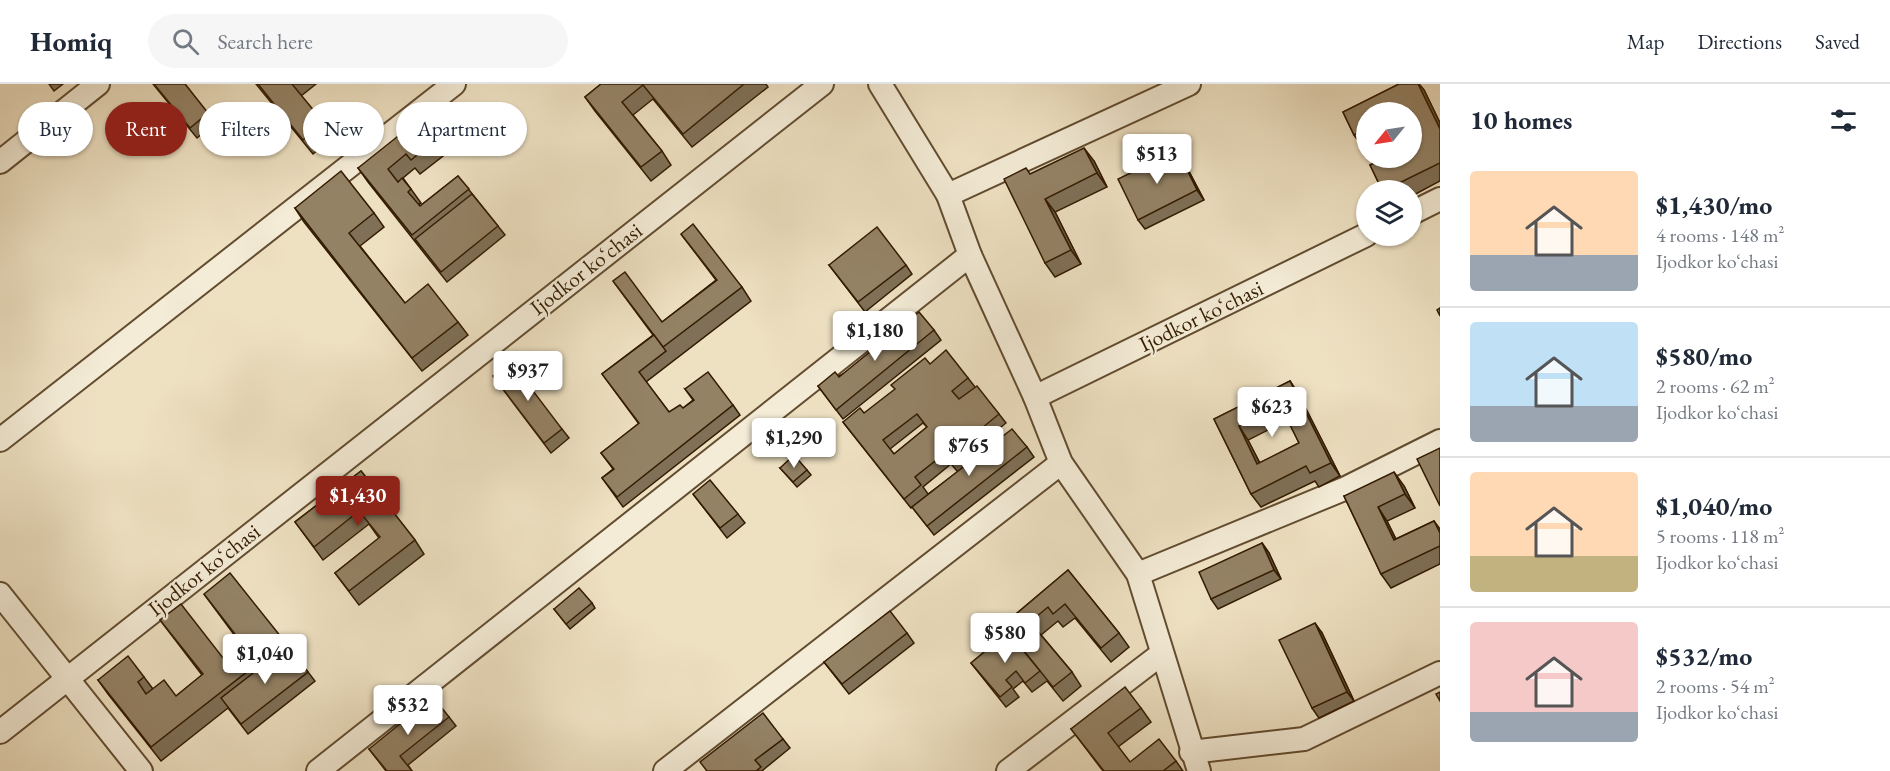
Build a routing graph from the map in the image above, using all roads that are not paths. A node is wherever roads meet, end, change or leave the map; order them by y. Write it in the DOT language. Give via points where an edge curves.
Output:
graph roads {
  1 [pos="98,84"];
  2 [pos="454,84"];
  3 [pos="822,84"];
  4 [pos="880,84"];
  5 [pos="1189,84"];
  6 [pos="0,162"];
  7 [pos="948,195"];
  8 [pos="1440,199"];
  9 [pos="1422,208"];
  10 [pos="1356,240"];
  11 [pos="970,255"];
  12 [pos="1035,397"];
  13 [pos="0,440"];
  14 [pos="1440,441"];
  15 [pos="1062,463"];
  16 [pos="1138,574"];
  17 [pos="0,594"];
  18 [pos="1160,655"];
  19 [pos="1440,673"];
  20 [pos="67,677"];
  21 [pos="0,732"];
  22 [pos="1195,761"];
  23 [pos="141,771"];
  24 [pos="318,771"];
  25 [pos="665,771"];
  26 [pos="1008,771"];
  1 -- 6 [label="street"];
  2 -- 13 [label="street"];
  3 -- 20 [label="street, Ijodkor koʻchasi"];
  4 -- 7 [label="street"];
  5 -- 7 [label="street"];
  7 -- 11 [label="street"];
  8 -- 9 [label="street"];
  10 -- 12 [label="street, Ijodkor koʻchasi"];
  11 -- 12 [label="street"];
  11 -- 24 [label="street"];
  12 -- 15 [label="street"];
  14 -- 16 [label="street" via="1344,489"];
  15 -- 16 [label="street"];
  15 -- 25 [label="street"];
  16 -- 18 [label="street"];
  17 -- 20 [label="street"];
  18 -- 22 [label="street"];
  18 -- 26 [label="street"];
  19 -- 22 [label="street" via="1304,739"];
  20 -- 21 [label="street, Ijodkor koʻchasi"];
  20 -- 23 [label="street"];
}
